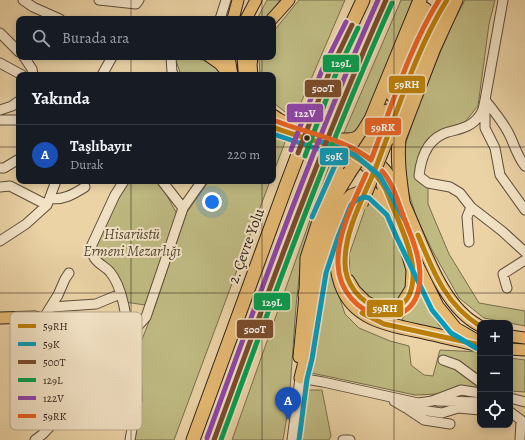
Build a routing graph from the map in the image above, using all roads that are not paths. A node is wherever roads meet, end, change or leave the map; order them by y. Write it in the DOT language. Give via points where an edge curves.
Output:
graph roads {
  1 [pos="23,0"];
  2 [pos="99,0"];
  3 [pos="139,0"];
  4 [pos="226,0"];
  5 [pos="256,0"];
  6 [pos="263,0"];
  7 [pos="360,0"];
  8 [pos="363,0"];
  9 [pos="386,0"];
  10 [pos="391,0"];
  11 [pos="420,0"];
  12 [pos="428,0"];
  13 [pos="447,0"];
  14 [pos="456,0"];
  15 [pos="503,0"];
  16 [pos="286,2"];
  17 [pos="237,4"];
  18 [pos="53,16"];
  19 [pos="221,16"];
  20 [pos="233,16"];
  21 [pos="248,16"];
  22 [pos="255,16"];
  23 [pos="274,16"];
  24 [pos="0,33"];
  25 [pos="16,49"];
  26 [pos="26,60"];
  27 [pos="110,60"];
  28 [pos="171,60"];
  29 [pos="214,60"];
  30 [pos="229,60"];
  31 [pos="236,60"];
  32 [pos="243,60"];
  33 [pos="252,60"];
  34 [pos="0,63"];
  35 [pos="355,68"];
  36 [pos="16,72"];
  37 [pos="32,72"];
  38 [pos="104,72"];
  39 [pos="172,72"];
  40 [pos="227,72"];
  41 [pos="230,72"];
  42 [pos="238,72"];
  43 [pos="245,72"];
  44 [pos="252,72"];
  45 [pos="329,73"];
  46 [pos="485,100"];
  47 [pos="16,103"];
  48 [pos="0,110"];
  49 [pos="276,116"];
  50 [pos="0,120"];
  51 [pos="16,120"];
  52 [pos="276,127"];
  53 [pos="379,139"];
  54 [pos="339,144"];
  55 [pos="16,161"];
  56 [pos="525,166"];
  57 [pos="0,168"];
  58 [pos="55,184"];
  59 [pos="122,184"];
  60 [pos="164,184"];
  61 [pos="200,184"];
  62 [pos="0,187"];
  63 [pos="85,187"];
  64 [pos="48,202"];
  65 [pos="403,202"];
  66 [pos="358,203"];
  67 [pos="471,207"];
  68 [pos="183,208"];
  69 [pos="525,210"];
  70 [pos="393,211"];
  71 [pos="403,235"];
  72 [pos="0,240"];
  73 [pos="469,242"];
  74 [pos="525,252"];
  75 [pos="525,260"];
  76 [pos="69,273"];
  77 [pos="507,288"];
  78 [pos="120,294"];
  79 [pos="304,294"];
  80 [pos="52,307"];
  81 [pos="49,312"];
  82 [pos="125,312"];
  83 [pos="0,318"];
  84 [pos="10,318"];
  85 [pos="142,322"];
  86 [pos="477,324"];
  87 [pos="513,336"];
  88 [pos="525,338"];
  89 [pos="477,341"];
  90 [pos="477,342"];
  91 [pos="513,349"];
  92 [pos="525,350"];
  93 [pos="443,360"];
  94 [pos="300,378"];
  95 [pos="477,380"];
  96 [pos="477,393"];
  97 [pos="387,396"];
  98 [pos="513,399"];
  99 [pos="432,401"];
  100 [pos="477,402"];
  101 [pos="525,402"];
  102 [pos="406,408"];
  103 [pos="477,410"];
  104 [pos="513,414"];
  105 [pos="450,424"];
  106 [pos="47,430"];
  107 [pos="132,430"];
  108 [pos="35,440"];
  109 [pos="130,440"];
  110 [pos="193,440"];
  111 [pos="214,440"];
  112 [pos="292,440"];
  113 [pos="343,440"];
  114 [pos="350,440"];
  115 [pos="520,440"];
  1 -- 18 [label="street"];
  2 -- 3 [label="street" via="136,4"];
  4 -- 19 [label="street"];
  5 -- 21 [label="main road"];
  6 -- 22 [label="main road"];
  7 -- 45 [label="highway"];
  8 -- 45 [label="highway, 2. Çevre Yolu"];
  9 -- 35 [label="highway"];
  10 -- 35 [label="highway"];
  11 -- 54 [label="highway" via="371,119 356,139"];
  12 -- 53 [label="highway"];
  13 -- 53 [label="highway" via="420,50"];
  14 -- 65 [label="highway" via="434,48 400,139 398,166"];
  15 -- 46 [label="street"];
  16 -- 23 [label="main road"];
  17 -- 20 [label="main road"];
  24 -- 25 [label="street"];
  26 -- 37 [label="street"];
  27 -- 38 [label="street"];
  28 -- 39 [label="street"];
  29 -- 40 [label="main road"];
  30 -- 41 [label="main road"];
  31 -- 42 [label="main road"];
  32 -- 43 [label="main road"];
  33 -- 44 [label="main road"];
  34 -- 36 [label="street"];
  35 -- 111 [label="highway" via="310,177"];
  45 -- 110 [label="highway, 2. Çevre Yolu"];
  46 -- 56 [label="street" via="506,128 518,157"];
  46 -- 67 [label="street" via="481,115 465,128 446,133 433,141 425,150 419,176 428,183 450,187 460,193"];
  46 -- 69 [label="street" via="485,128 495,148 500,175"];
  47 -- 48 [label="street"];
  49 -- 52 [label="main road" via="290,128"];
  50 -- 51 [label="street"];
  53 -- 66 [label="highway, bridge"];
  53 -- 79 [label="highway, bridge" via="349,173 336,195"];
  54 -- 65 [label="main road" via="359,149 385,170"];
  54 -- 70 [label="main road" via="379,178"];
  54 -- 79 [label="main road" via="343,164 319,218 306,258"];
  55 -- 57 [label="street"];
  58 -- 64 [label="street"];
  59 -- 78 [label="street" via="90,249 95,259 115,278"];
  60 -- 68 [label="street"];
  61 -- 68 [label="street"];
  62 -- 64 [label="street" via="10,186"];
  63 -- 64 [label="street" via="76,193"];
  64 -- 72 [label="street" via="26,224"];
  65 -- 86 [label="main road" via="449,299 465,316"];
  66 -- 71 [label="highway" via="347,243 347,279 365,302 380,310 402,305 412,289 413,270"];
  66 -- 90 [label="highway" via="346,225 337,256 339,277 348,298 361,312 384,324"];
  67 -- 73 [label="street" via="466,217"];
  67 -- 74 [label="street"];
  68 -- 85 [label="street" via="146,317"];
  70 -- 71 [label="main road"];
  70 -- 94 [label="main road" via="372,192 364,190 351,195 345,201 319,271"];
  71 -- 89 [label="main road" via="438,306 456,328"];
  75 -- 77 [label="street" via="503,274"];
  76 -- 80 [label="street"];
  78 -- 80 [label="street" via="96,304"];
  78 -- 82 [label="street"];
  79 -- 94 [label="main road"];
  80 -- 81 [label="street"];
  83 -- 84 [label="main road"];
  87 -- 88 [label="main road"];
  91 -- 92 [label="main road"];
  93 -- 95 [label="street" via="457,365"];
  94 -- 97 [label="street"];
  94 -- 112 [label="street"];
  96 -- 99 [label="street" via="461,390"];
  97 -- 99 [label="street" via="418,403"];
  97 -- 102 [label="street"];
  98 -- 101 [label="street"];
  99 -- 100 [label="street"];
  102 -- 103 [label="street" via="442,413 458,408"];
  102 -- 105 [label="street" via="424,420"];
  104 -- 115 [label="street" via="521,420"];
  106 -- 108 [label="street"];
  107 -- 109 [label="street"];
  113 -- 114 [label="street"];
}
